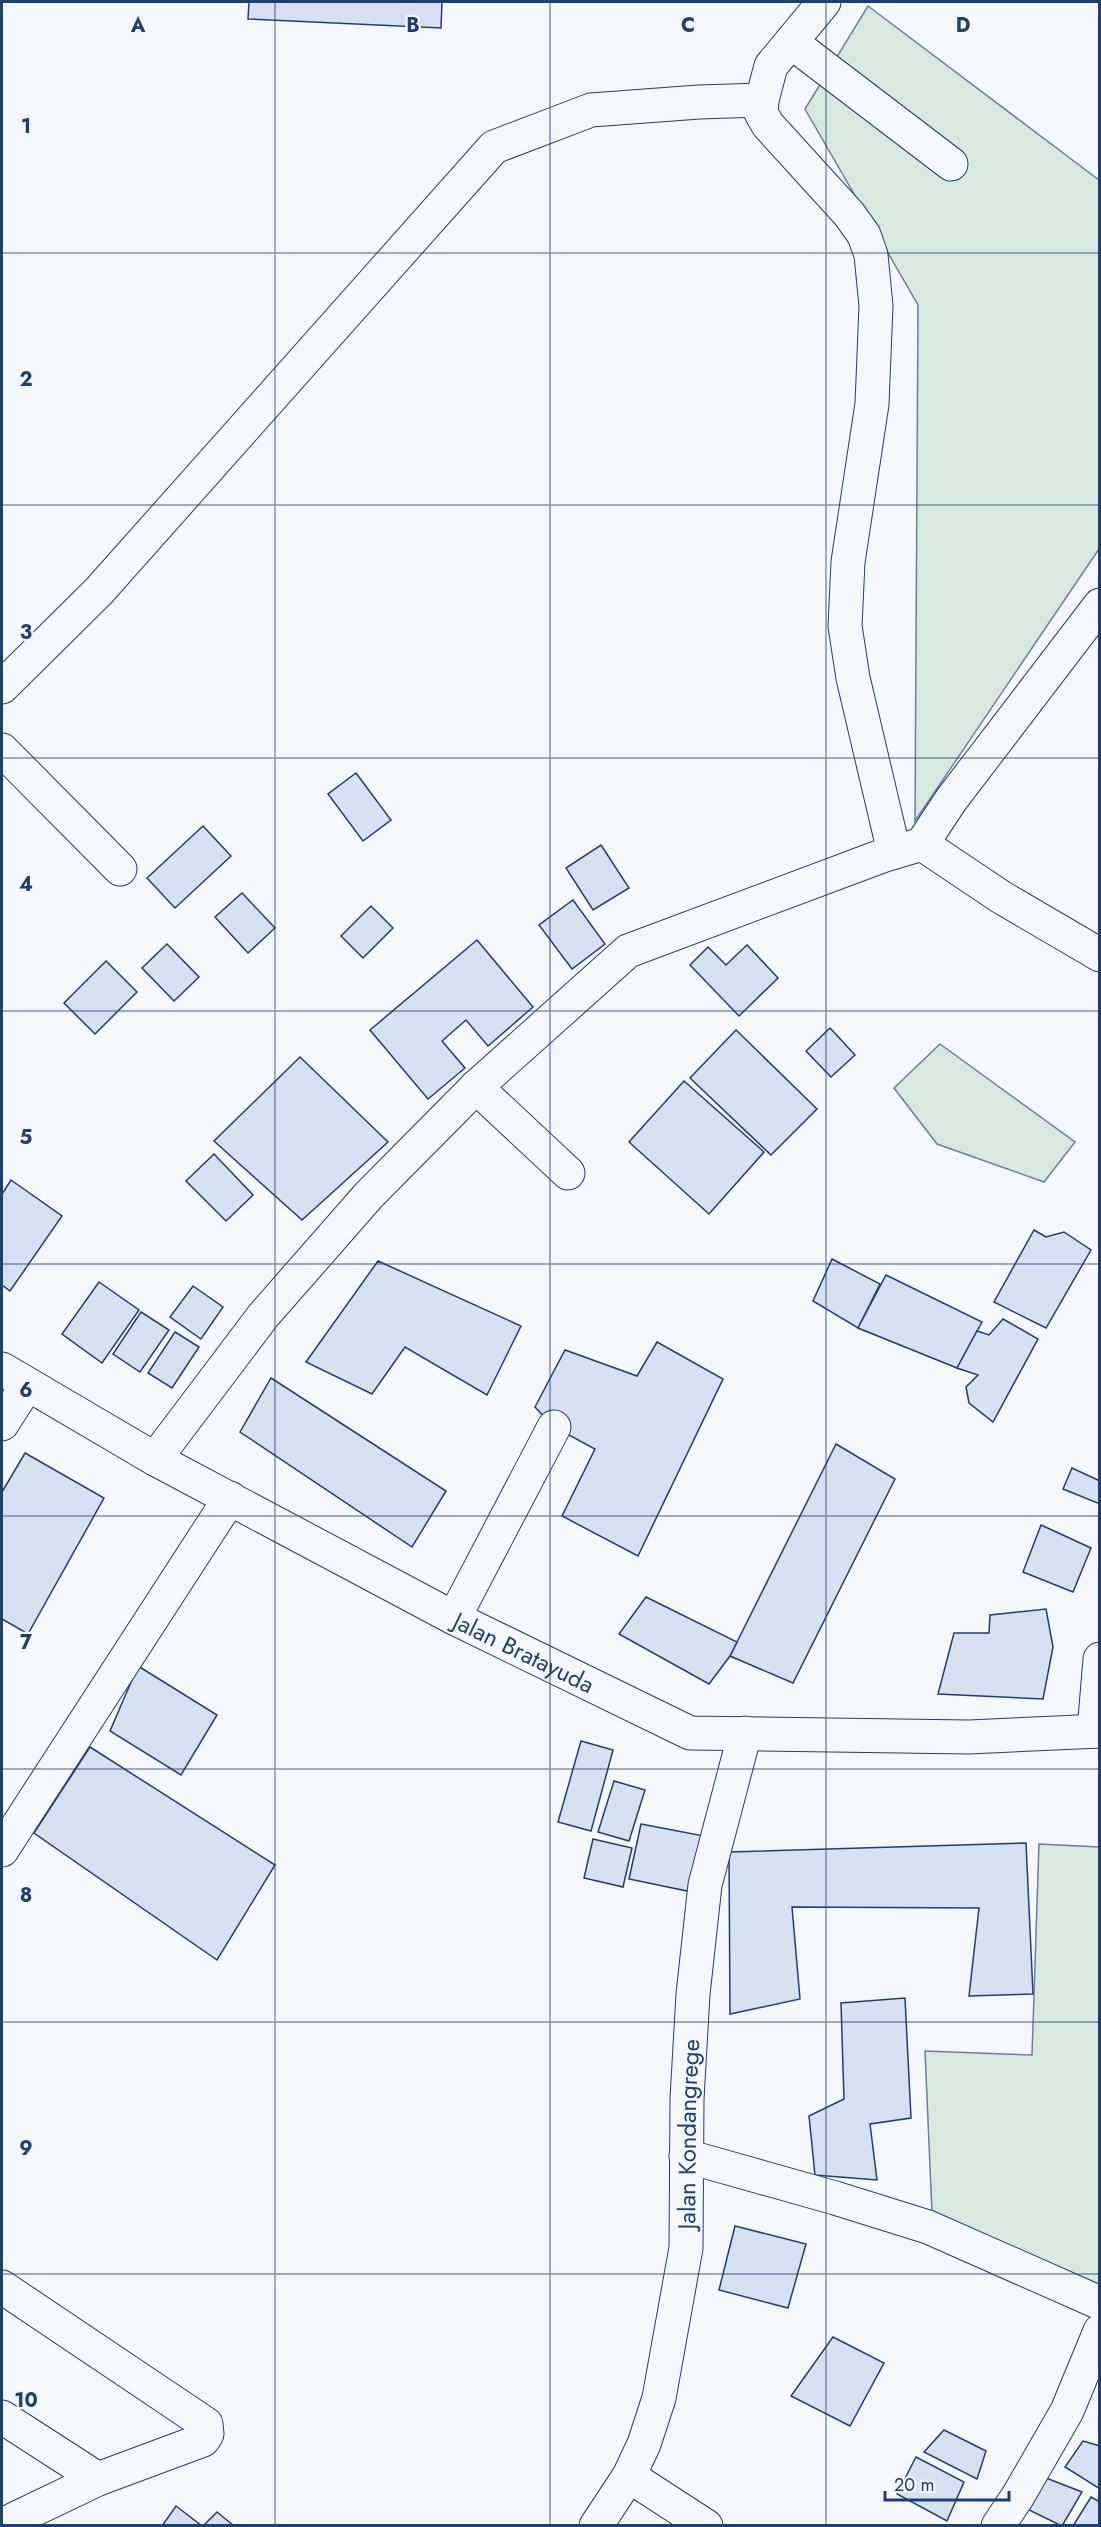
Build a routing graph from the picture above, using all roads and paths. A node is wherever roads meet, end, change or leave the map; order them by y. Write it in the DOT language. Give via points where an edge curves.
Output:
graph roads {
  1 [pos="824,2"];
  2 [pos="791,42"];
  3 [pos="762,100"];
  4 [pos="951,164"];
  5 [pos="1100,605"];
  6 [pos="2,687"];
  7 [pos="2,750"];
  8 [pos="908,848"];
  9 [pos="120,869"];
  10 [pos="1100,955"];
  11 [pos="476,1087"];
  12 [pos="568,1173"];
  13 [pos="14,1377"];
  14 [pos="2,1424"];
  15 [pos="554,1427"];
  16 [pos="155,1458"];
  17 [pos="230,1498"];
  18 [pos="454,1618"];
  19 [pos="1100,1659"];
  20 [pos="1097,1731"];
  21 [pos="745,1733"];
  22 [pos="2,1850"];
  23 [pos="686,2156"];
  24 [pos="2,2287"];
  25 [pos="1100,2303"];
  26 [pos="1100,2331"];
  27 [pos="2,2417"];
  28 [pos="629,2476"];
  29 [pos="98,2480"];
  30 [pos="2,2525"];
  31 [pos="597,2526"];
  32 [pos="706,2526"];
  33 [pos="998,2526"];
  1 -- 2 [label="street"];
  2 -- 3 [label="street" via="771,66"];
  2 -- 4 [label="street"];
  3 -- 6 [label="street" via="591,110 494,147 99,591"];
  3 -- 8 [label="street" via="761,113 768,125 849,214 864,235 871,255 876,306 872,404 848,562 845,626 853,678"];
  5 -- 8 [label="street" via="951,800"];
  7 -- 9 [label="street"];
  8 -- 10 [label="street"];
  8 -- 11 [label="street" via="628,951"];
  11 -- 12 [label="street"];
  11 -- 16 [label="street" via="369,1195 271,1307"];
  13 -- 14 [label="street"];
  13 -- 16 [label="street, Jalan Bratayuda"];
  15 -- 18 [label="street"];
  16 -- 17 [label="street, Jalan Bratayuda"];
  17 -- 18 [label="street, Jalan Bratayuda"];
  17 -- 22 [label="street"];
  18 -- 21 [label="street, Jalan Bratayuda" via="690,1733"];
  19 -- 20 [label="street"];
  20 -- 21 [label="street, Jalan Bratayuda" via="969,1737"];
  21 -- 23 [label="street, Jalan Kondangrege" via="705,1885 693,1994"];
  23 -- 25 [label="street" via="928,2228"];
  23 -- 28 [label="street, Jalan Kondangrege" via="684,2260 659,2398"];
  24 -- 29 [label="street" via="206,2424 203,2440"];
  26 -- 33 [label="street" via="1067,2411"];
  27 -- 29 [label="street"];
  28 -- 31 [label="street, Jalan Kondangrege"];
  28 -- 32 [label="street"];
  29 -- 30 [label="street"];
}
